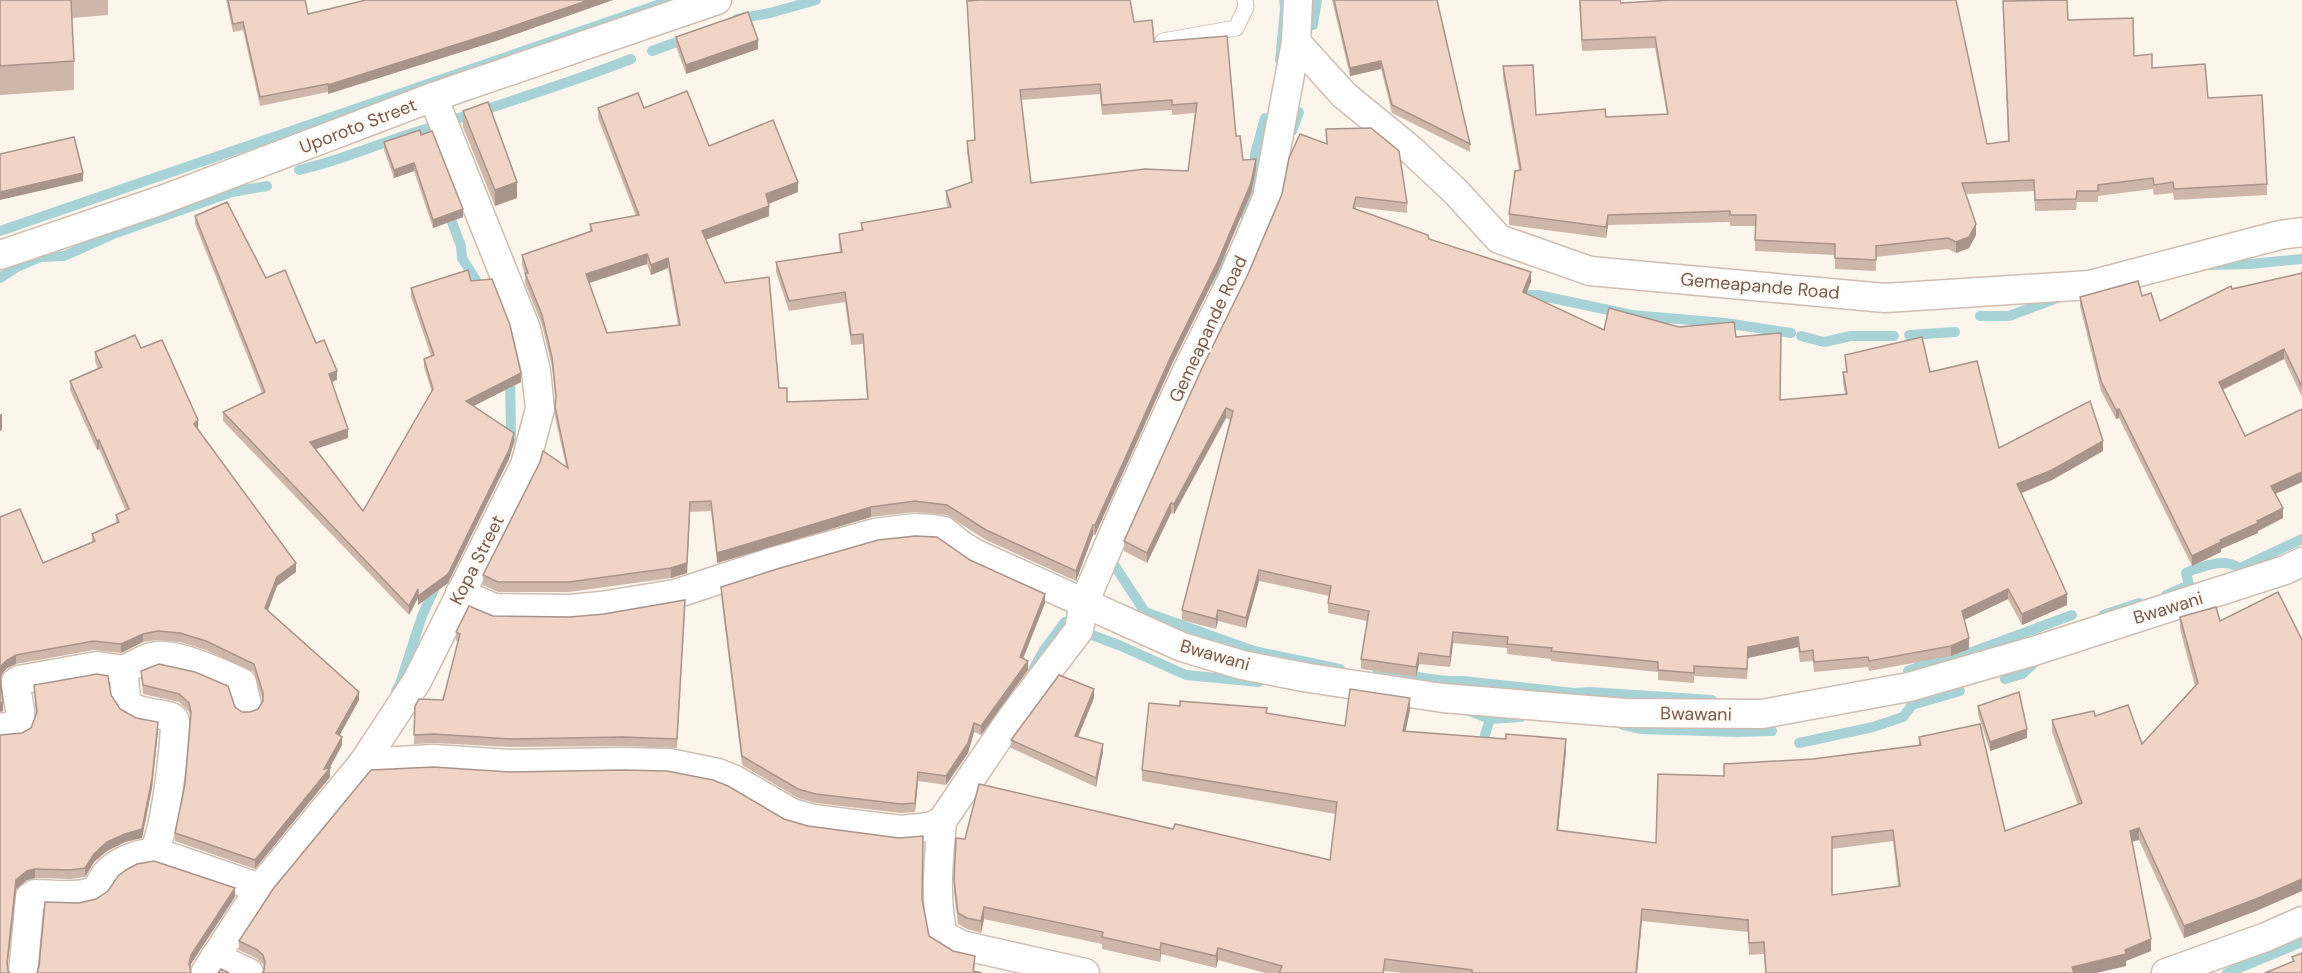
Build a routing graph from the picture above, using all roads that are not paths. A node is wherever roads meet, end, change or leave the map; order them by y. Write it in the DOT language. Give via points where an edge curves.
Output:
graph roads {
  1 [pos="717,0"];
  2 [pos="1245,0"];
  3 [pos="1298,0"];
  4 [pos="1163,41"];
  5 [pos="1296,42"];
  6 [pos="433,97"];
  7 [pos="2302,232"];
  8 [pos="0,255"];
  9 [pos="2302,562"];
  10 [pos="460,593"];
  11 [pos="1084,603"];
  12 [pos="124,670"];
  13 [pos="247,705"];
  14 [pos="0,728"];
  15 [pos="363,763"];
  16 [pos="942,821"];
  17 [pos="152,853"];
  18 [pos="260,888"];
  19 [pos="2302,921"];
  20 [pos="210,965"];
  21 [pos="23,973"];
  22 [pos="249,973"];
  23 [pos="1085,973"];
  24 [pos="2166,973"];
  1 -- 6 [label="street, Uporoto Street"];
  2 -- 4 [label="lane" via="1246,7 1236,28"];
  3 -- 5 [label="street, Gemeapande Road"];
  5 -- 7 [label="street, Gemeapande Road" via="1344,95 1410,149 1499,239 1590,271 1896,297 2090,285"];
  5 -- 11 [label="street, Gemeapande Road" via="1267,198"];
  6 -- 8 [label="street, Uporoto Street" via="162,201"];
  6 -- 10 [label="street, Kopa Street" via="526,329 540,409 525,465"];
  9 -- 11 [label="street, Bwawani" via="2034,651 1909,687 1762,714 1625,713 1522,705 1309,678 1242,665 1182,647"];
  10 -- 11 [label="street, Bwawani" via="494,608 601,606 675,594 875,533 933,528 944,531 978,555"];
  10 -- 15 [label="street, Kopa Street" via="417,681"];
  11 -- 16 [label="street, Gemeapande Road" via="1078,630 1011,718"];
  12 -- 13 [label="street" via="158,656 207,667 242,683"];
  12 -- 14 [label="street" via="97,666 19,680 16,690 21,720 19,725"];
  12 -- 17 [label="street" via="131,708 170,716 175,721 159,840"];
  15 -- 16 [label="street" via="433,759 510,764 669,764 718,773 792,813 813,819 901,830 930,827"];
  15 -- 18 [label="street, Kopa Street"];
  16 -- 23 [label="street" via="938,895 943,935 961,945"];
  17 -- 18 [label="street"];
  17 -- 21 [label="street" via="114,867 92,891 30,897"];
  18 -- 20 [label="street, Kopa Street"];
  19 -- 24 [label="street"];
  20 -- 22 [label="street"];
}
